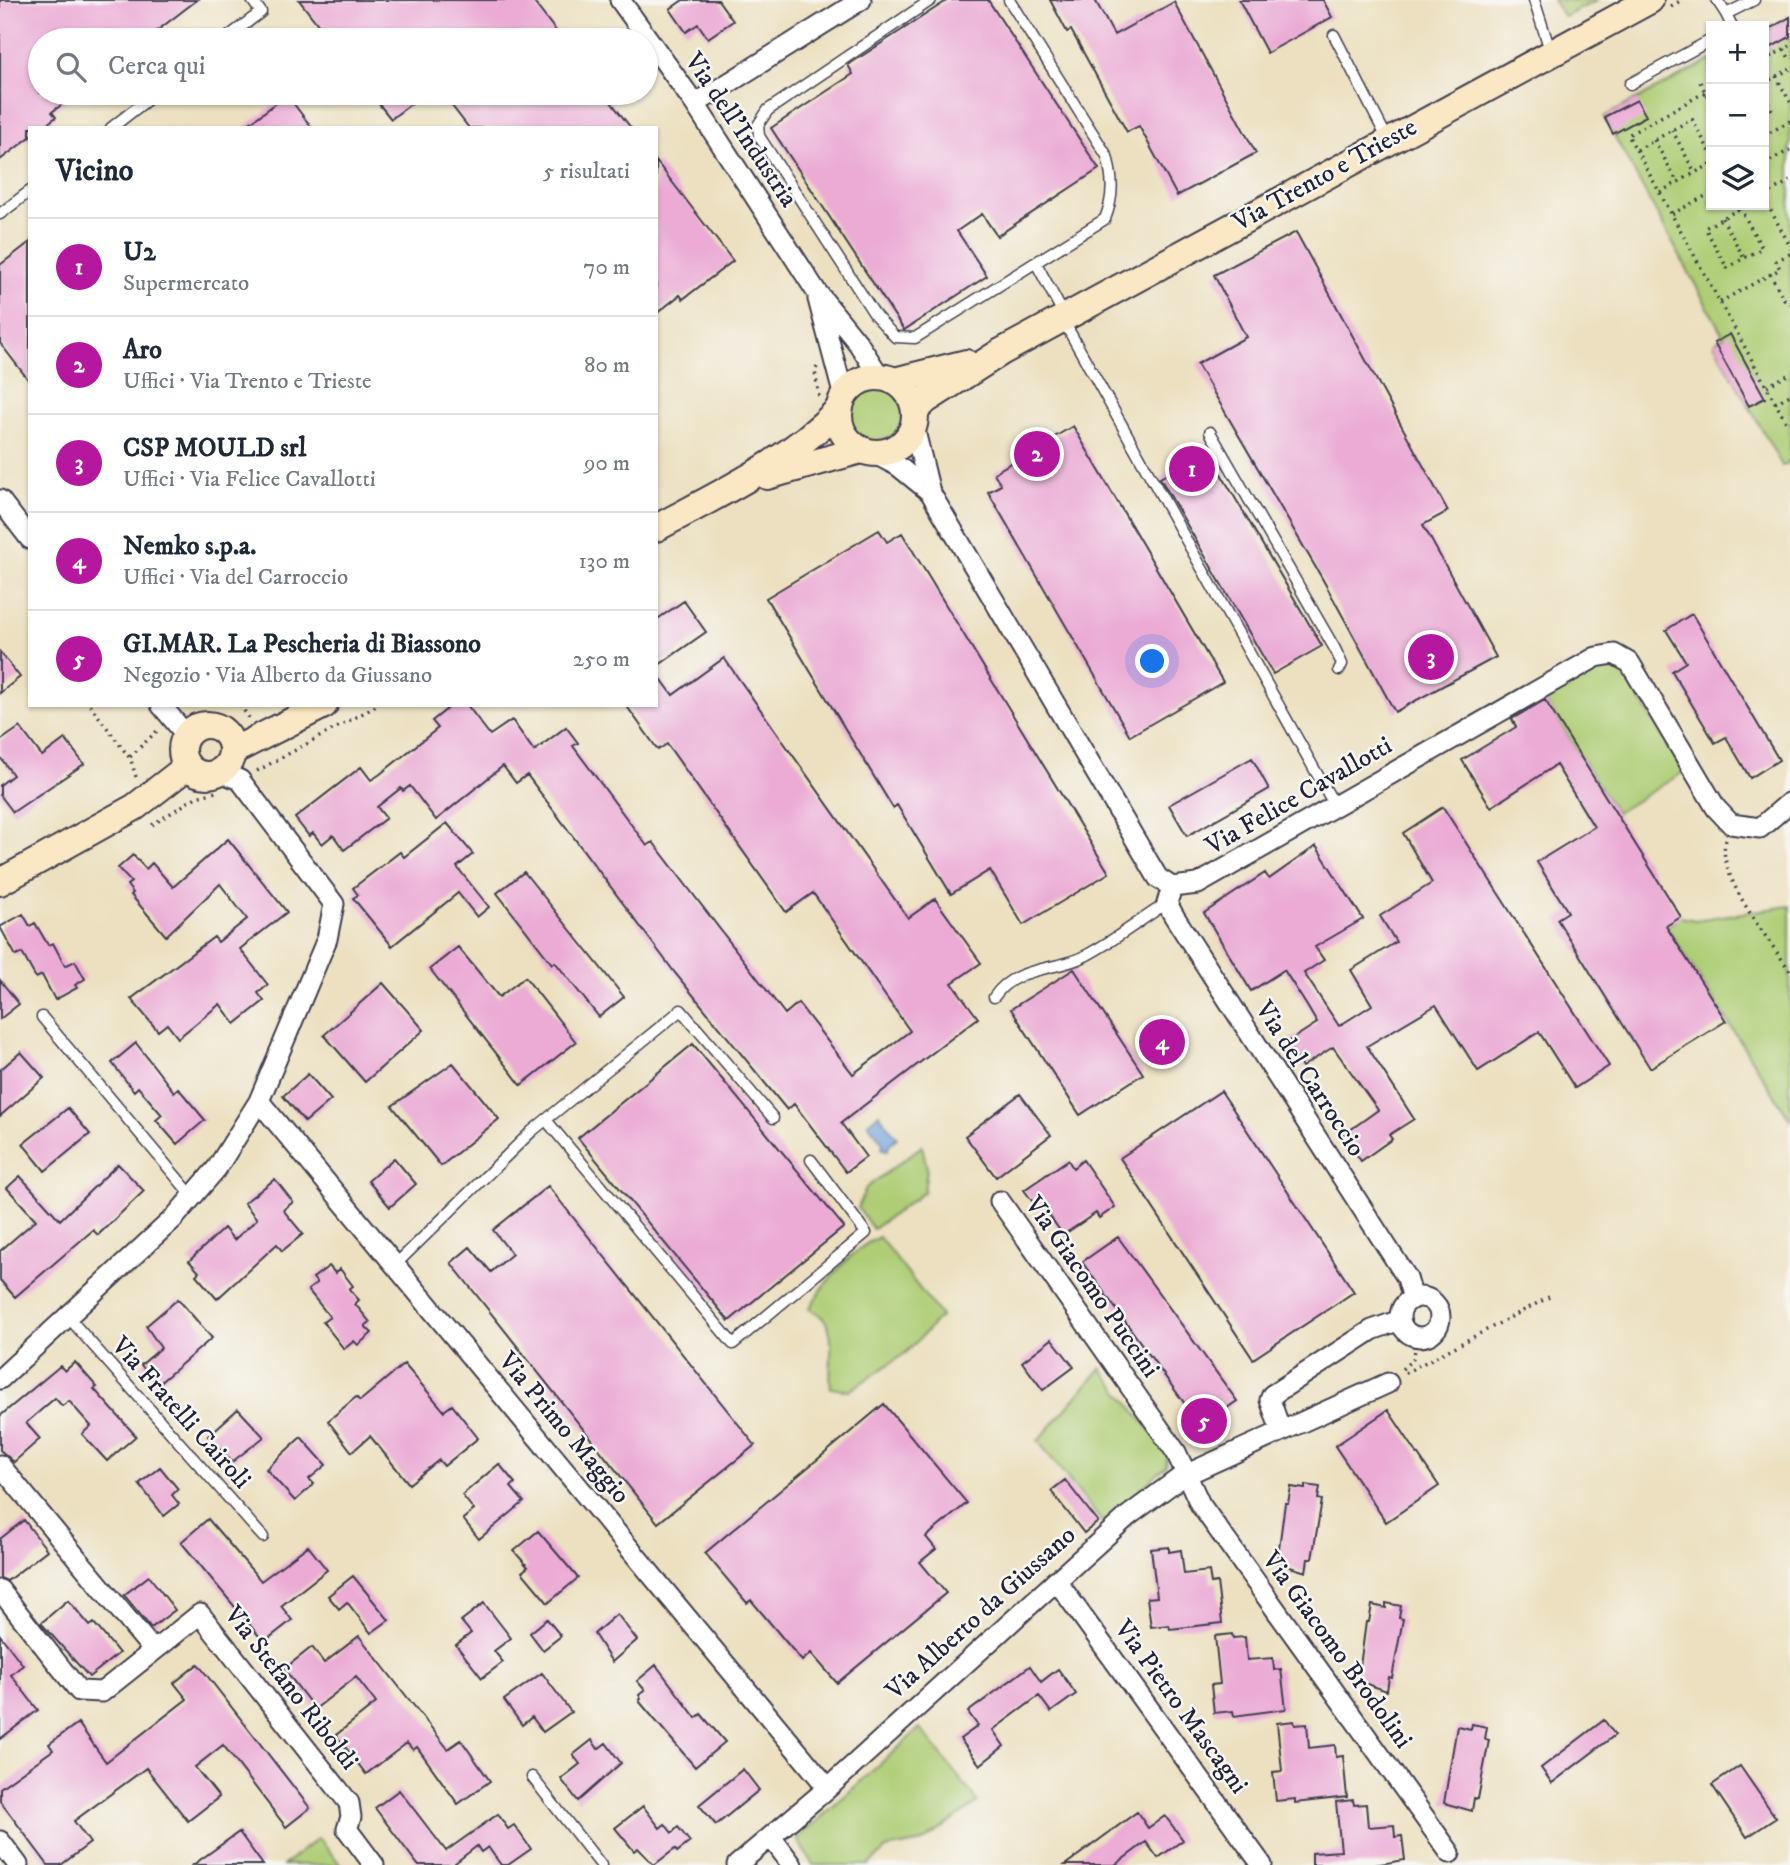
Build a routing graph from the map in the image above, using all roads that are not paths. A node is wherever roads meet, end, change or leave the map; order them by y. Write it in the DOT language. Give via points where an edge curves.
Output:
graph roads {
  1 [pos="252,0"];
  2 [pos="620,0"];
  3 [pos="861,0"];
  4 [pos="931,0"];
  5 [pos="1009,0"];
  6 [pos="1534,0"];
  7 [pos="1650,0"];
  8 [pos="1717,0"];
  9 [pos="1754,0"];
  10 [pos="1726,14"];
  11 [pos="1730,21"];
  12 [pos="240,28"];
  13 [pos="640,28"];
  14 [pos="1335,35"];
  15 [pos="1706,43"];
  16 [pos="658,53"];
  17 [pos="1551,53"];
  18 [pos="1630,84"];
  19 [pos="695,104"];
  20 [pos="141,105"];
  21 [pos="114,126"];
  22 [pos="1389,140"];
  23 [pos="28,193"];
  24 [pos="0,214"];
  25 [pos="1036,263"];
  26 [pos="816,291"];
  27 [pos="1064,319"];
  28 [pos="1001,352"];
  29 [pos="887,379"];
  30 [pos="834,403"];
  31 [pos="914,419"];
  32 [pos="1210,432"];
  33 [pos="868,452"];
  34 [pos="735,486"];
  35 [pos="930,492"];
  36 [pos="0,500"];
  37 [pos="658,527"];
  38 [pos="28,536"];
  39 [pos="1339,670"];
  40 [pos="321,707"];
  41 [pos="173,719"];
  42 [pos="188,766"];
  43 [pos="231,768"];
  44 [pos="1790,802"];
  45 [pos="1335,806"];
  46 [pos="0,882"];
  47 [pos="1169,895"];
  48 [pos="994,997"];
  49 [pos="42,1017"];
  50 [pos="259,1101"];
  51 [pos="773,1118"];
  52 [pos="546,1120"];
  53 [pos="811,1160"];
  54 [pos="193,1197"];
  55 [pos="1000,1201"];
  56 [pos="395,1265"];
  57 [pos="1413,1299"];
  58 [pos="68,1317"];
  59 [pos="1400,1320"];
  60 [pos="0,1379"];
  61 [pos="1388,1382"];
  62 [pos="1281,1431"];
  63 [pos="0,1465"];
  64 [pos="1186,1474"];
  65 [pos="263,1537"];
  66 [pos="1056,1580"];
  67 [pos="0,1590"];
  68 [pos="153,1650"];
  69 [pos="532,1777"];
  70 [pos="828,1788"];
  71 [pos="771,1837"];
  72 [pos="0,1842"];
  73 [pos="1450,1853"];
  74 [pos="19,1865"];
  75 [pos="374,1865"];
  76 [pos="601,1865"];
  77 [pos="737,1865"];
  78 [pos="792,1865"];
  79 [pos="1262,1865"];
  1 -- 12 [label="lane" via="261,12"];
  2 -- 13 [label="street, Via dell'Industria"];
  3 -- 19 [label="street"];
  4 -- 25 [label="lane" via="768,110 758,125 759,136 875,315 895,337 915,338"];
  5 -- 25 [label="lane" via="1107,156 1113,181 1105,219"];
  6 -- 17 [label="lane"];
  7 -- 17 [label="street, Via Trento e Trieste"];
  8 -- 10 [label="lane"];
  9 -- 10 [label="lane"];
  10 -- 11 [label="lane"];
  14 -- 22 [label="lane"];
  15 -- 18 [label="lane"];
  16 -- 19 [label="street, Via dell'Industria"];
  17 -- 22 [label="street, Via Trento e Trieste"];
  19 -- 26 [label="street, Via dell'Industria"];
  20 -- 21 [label="lane"];
  22 -- 27 [label="street, Via Trento e Trieste"];
  23 -- 24 [label="lane"];
  25 -- 27 [label="lane"];
  26 -- 29 [label="street, Via dell'Industria"];
  26 -- 30 [label="street, Via dell'Industria" via="834,359"];
  27 -- 28 [label="street, Via Trento e Trieste"];
  27 -- 45 [label="lane"];
  28 -- 29 [label="street, Via Trento e Trieste" via="933,373"];
  28 -- 31 [label="street, Via Trento e Trieste" via="926,400"];
  29 -- 30 [label="street, Via Trento e Trieste" via="866,379"];
  29 -- 31 [label="street" via="908,393"];
  30 -- 33 [label="street" via="848,440"];
  30 -- 34 [label="street, Via Trento e Trieste" via="814,436"];
  31 -- 33 [label="street, Via Trento e Trieste" via="899,447"];
  31 -- 35 [label="street"];
  32 -- 39 [label="lane" via="1335,649 1342,664"];
  33 -- 34 [label="street, Via Trento e Trieste"];
  33 -- 35 [label="street" via="898,466"];
  34 -- 37 [label="street, Via Trento e Trieste"];
  35 -- 47 [label="street"];
  36 -- 38 [label="street"];
  40 -- 43 [label="street"];
  41 -- 42 [label="street"];
  41 -- 43 [label="street" via="215,725 228,734"];
  42 -- 43 [label="street" via="200,774"];
  42 -- 46 [label="street" via="135,807"];
  43 -- 50 [label="street" via="334,904 327,939"];
  44 -- 45 [label="street, Via Felice Cavallotti" via="1760,828 1731,824 1716,808 1630,663 1614,654 1596,657"];
  45 -- 47 [label="street, Via Felice Cavallotti" via="1198,884"];
  47 -- 48 [label="lane" via="1083,958 1045,966 1001,987"];
  47 -- 57 [label="street, Via del Carroccio" via="1407,1278"];
  49 -- 54 [label="lane"];
  50 -- 54 [label="street"];
  50 -- 56 [label="street, Via Primo Maggio"];
  51 -- 52 [label="lane" via="681,1010"];
  52 -- 53 [label="lane" via="733,1345 866,1233"];
  52 -- 56 [label="lane"];
  54 -- 58 [label="street"];
  55 -- 64 [label="street, Via Giacomo Puccini" via="1176,1452"];
  56 -- 70 [label="street, Via Primo Maggio"];
  57 -- 59 [label="street"];
  57 -- 59 [label="street" via="1432,1301 1440,1312 1435,1331 1418,1337 1406,1331"];
  58 -- 60 [label="street"];
  58 -- 65 [label="lane, Via Fratelli Cairoli"];
  59 -- 62 [label="street" via="1372,1330 1272,1395"];
  61 -- 62 [label="street, Via Alberto da Giussano"];
  62 -- 64 [label="street, Via Alberto da Giussano"];
  63 -- 68 [label="street"];
  64 -- 66 [label="street, Via Alberto da Giussano" via="1128,1516"];
  64 -- 73 [label="street, Via Giacomo Brodolini" via="1200,1504"];
  66 -- 70 [label="street, Via Alberto da Giussano"];
  66 -- 79 [label="street, Via Pietro Mascagni"];
  67 -- 68 [label="street, Via Stefano Riboldi" via="79,1691 102,1692"];
  68 -- 75 [label="street, Via Stefano Riboldi" via="200,1614 349,1803 347,1829"];
  69 -- 76 [label="lane"];
  70 -- 71 [label="street, Via Alberto da Giussano"];
  71 -- 77 [label="street, Via Alberto da Giussano"];
  71 -- 78 [label="street"];
  72 -- 74 [label="street"];
}
